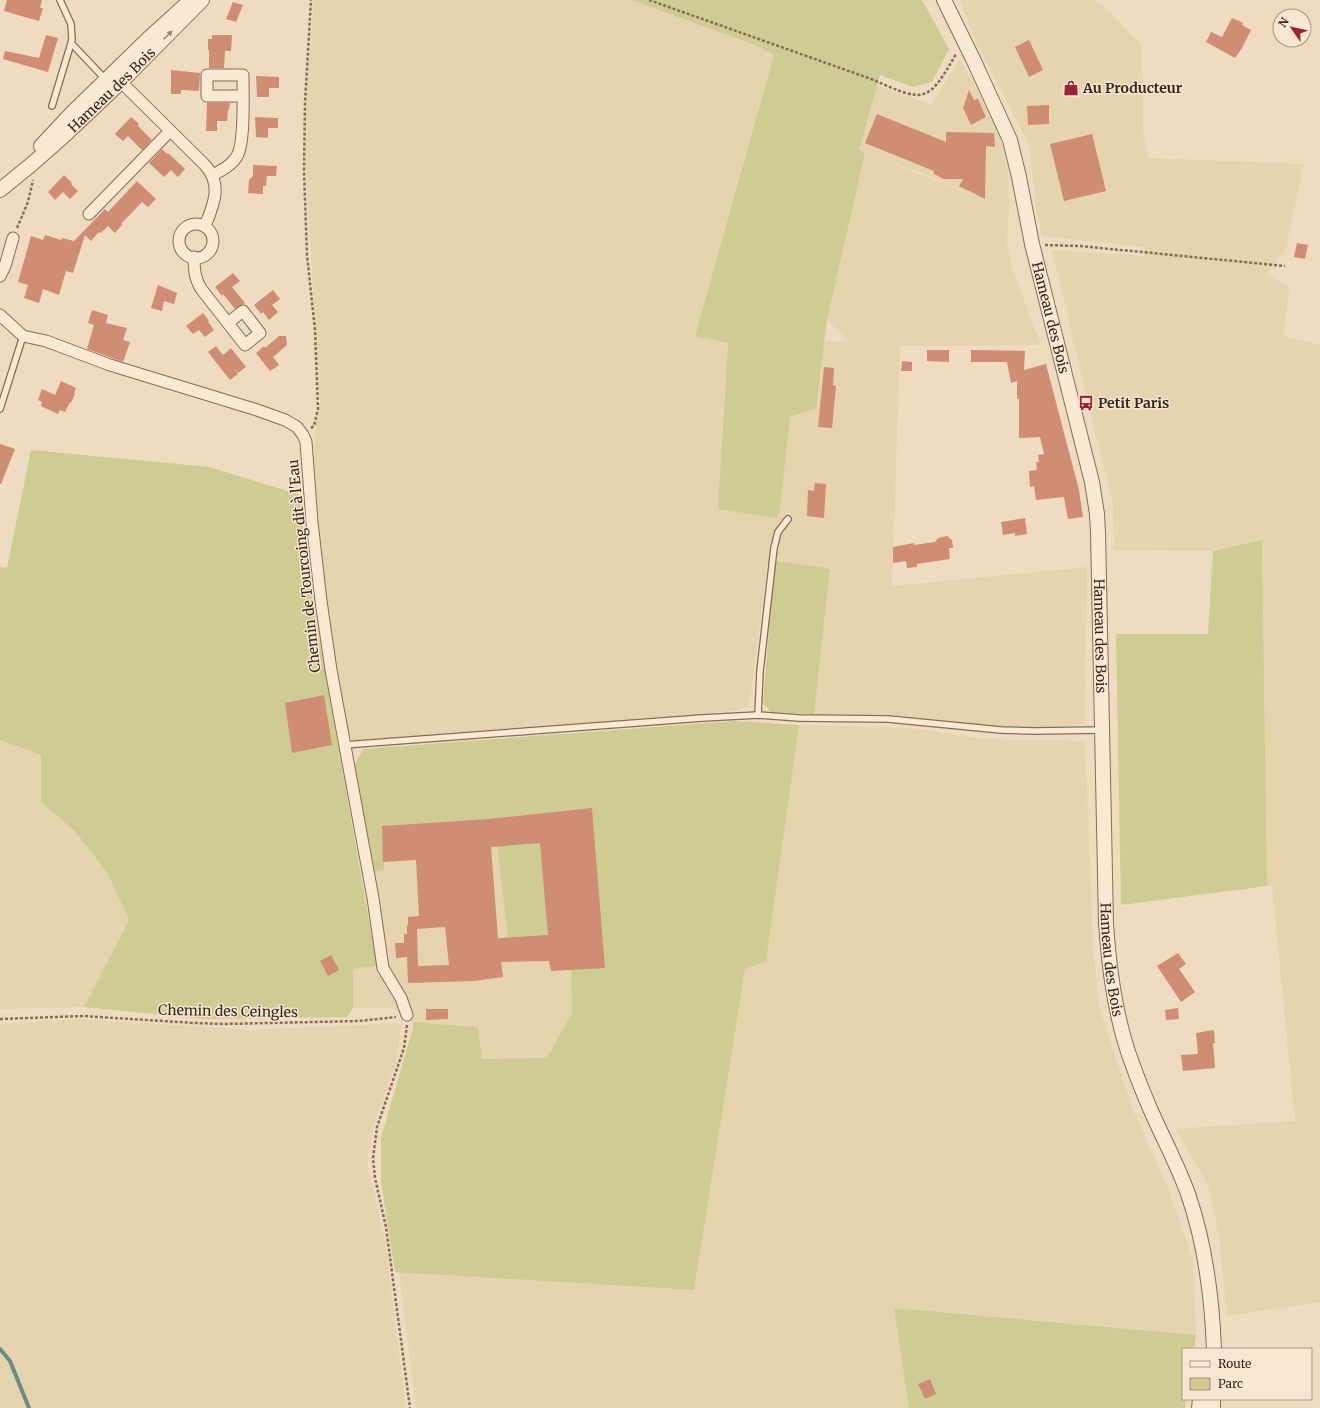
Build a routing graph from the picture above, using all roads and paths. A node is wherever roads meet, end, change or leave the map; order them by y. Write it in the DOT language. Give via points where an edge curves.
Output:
graph roads {
  1 [pos="60,0"];
  2 [pos="192,0"];
  3 [pos="202,0"];
  4 [pos="311,0"];
  5 [pos="649,0"];
  6 [pos="944,0"];
  7 [pos="964,40"];
  8 [pos="72,44"];
  9 [pos="113,81"];
  10 [pos="243,96"];
  11 [pos="52,106"];
  12 [pos="170,131"];
  13 [pos="32,164"];
  14 [pos="16,176"];
  15 [pos="213,176"];
  16 [pos="0,190"];
  17 [pos="89,214"];
  18 [pos="205,226"];
  19 [pos="13,238"];
  20 [pos="1032,244"];
  21 [pos="194,257"];
  22 [pos="1285,266"];
  23 [pos="0,276"];
  24 [pos="0,315"];
  25 [pos="228,324"];
  26 [pos="23,336"];
  27 [pos="0,409"];
  28 [pos="303,434"];
  29 [pos="788,519"];
  30 [pos="758,715"];
  31 [pos="1102,730"];
  32 [pos="344,745"];
  33 [pos="407,1014"];
  34 [pos="0,1019"];
  35 [pos="1207,1280"];
  36 [pos="1205,1348"];
  37 [pos="1214,1348"];
  38 [pos="410,1408"];
  1 -- 8 [label="lane" via="71,24"];
  2 -- 9 [label="street, Hameau des Bois" via="152,35"];
  9 -- 3 [label="street, Hameau des Bois, one-way"];
  4 -- 28 [label="path" via="304,170 318,409 314,426"];
  5 -- 7 [label="path" via="918,96 933,89 938,83"];
  6 -- 7 [label="street, Hameau des Bois"];
  7 -- 20 [label="street, Hameau des Bois" via="1010,140"];
  8 -- 9 [label="lane"];
  8 -- 11 [label="lane"];
  9 -- 12 [label="street"];
  9 -- 13 [label="street, Hameau des Bois"];
  9 -- 14 [label="street, Hameau des Bois" via="50,135"];
  10 -- 15 [label="street" via="242,147 233,162"];
  12 -- 15 [label="street"];
  12 -- 17 [label="street"];
  13 -- 14 [label="street, Hameau des Bois"];
  13 -- 19 [label="path" via="34,175 28,202"];
  14 -- 16 [label="street, Hameau des Bois"];
  15 -- 18 [label="street" via="215,200"];
  18 -- 21 [label="street" via="212,233 212,246 203,256"];
  18 -- 21 [label="street" via="190,225 181,233 182,248"];
  19 -- 23 [label="street"];
  20 -- 22 [label="path" via="1080,246"];
  20 -- 31 [label="street, Hameau des Bois" via="1095,496"];
  21 -- 25 [label="street" via="198,284"];
  24 -- 26 [label="street"];
  26 -- 27 [label="lane"];
  26 -- 28 [label="street" via="46,341 110,365 254,409 285,420"];
  28 -- 32 [label="street, Chemin de Tourcoing dit à l'Eau" via="306,442 321,601"];
  29 -- 30 [label="lane" via="778,532 774,548 760,671"];
  30 -- 31 [label="lane" via="902,720 1001,730"];
  30 -- 32 [label="lane"];
  31 -- 35 [label="street, Hameau des Bois" via="1106,930 1114,996 1131,1061 1188,1194 1200,1235"];
  32 -- 33 [label="street, Chemin de Tourcoing dit à l'Eau" via="373,898 383,968 401,998"];
  33 -- 34 [label="path, Chemin des Ceingles" via="359,1021 224,1024 83,1016"];
  33 -- 38 [label="path" via="406,1039 377,1127 372,1158 374,1178 386,1227"];
  35 -- 36 [label="street, Hameau des Bois"];
  35 -- 37 [label="street, Hameau des Bois"];
}
